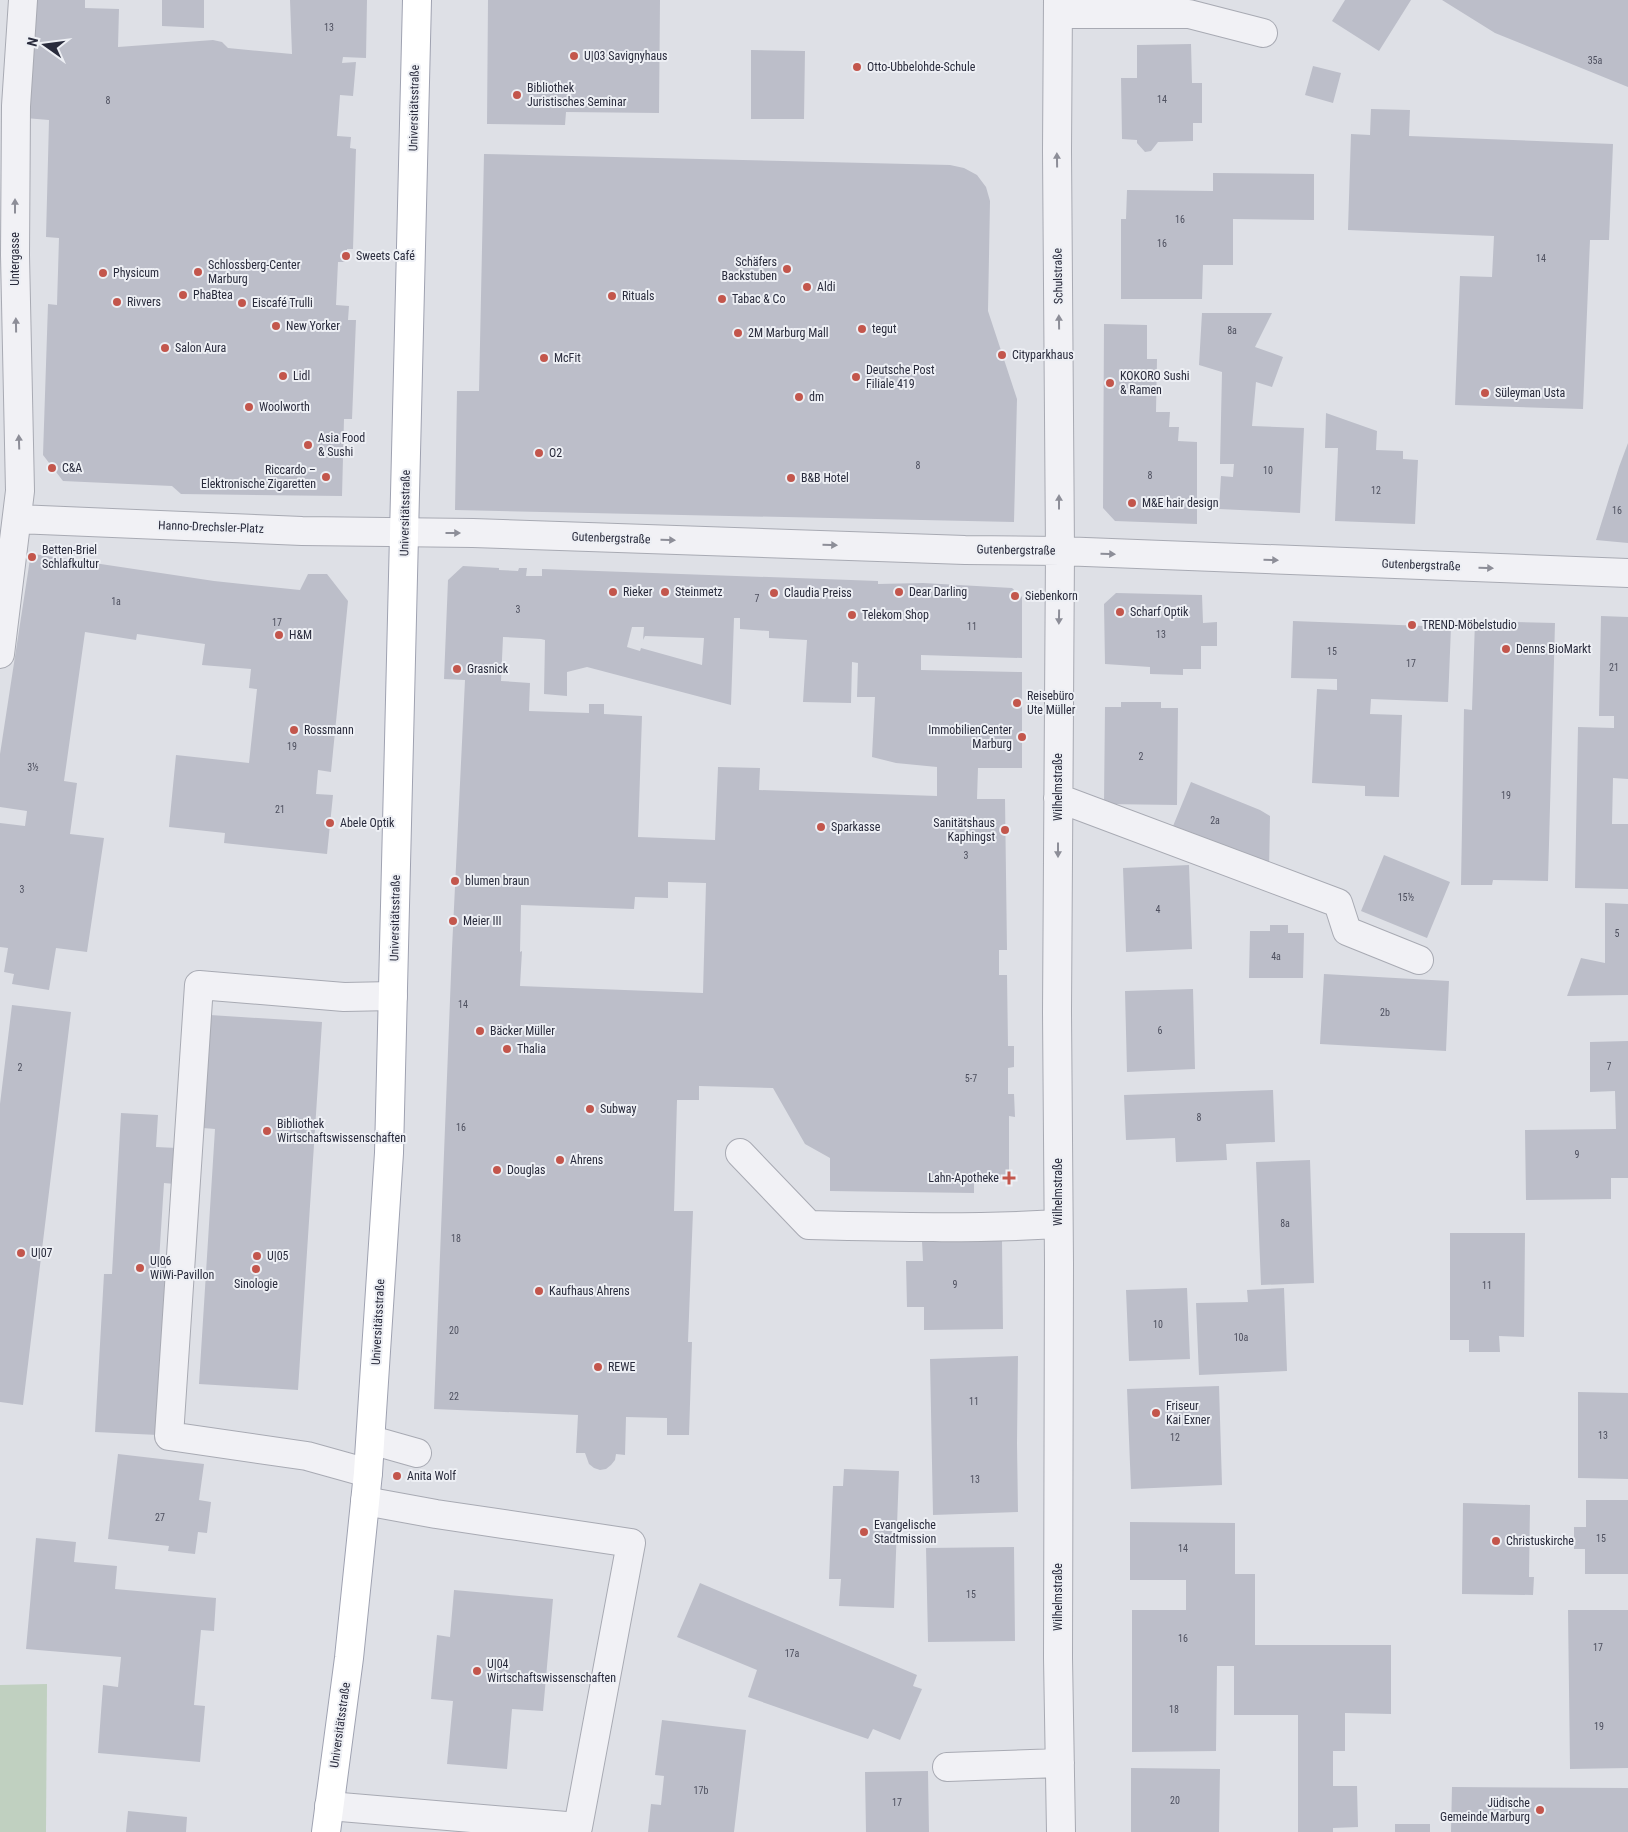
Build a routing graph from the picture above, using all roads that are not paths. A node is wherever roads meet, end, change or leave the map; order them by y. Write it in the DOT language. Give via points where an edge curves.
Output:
graph roads {
  1 [pos="23,0"];
  2 [pos="417,0"];
  3 [pos="1058,7"];
  4 [pos="1264,33"];
  5 [pos="8,106"];
  6 [pos="10,483"];
  7 [pos="18,518"];
  8 [pos="404,532"];
  9 [pos="1060,551"];
  10 [pos="1628,573"];
  11 [pos="0,654"];
  12 [pos="1058,798"];
  13 [pos="1419,960"];
  14 [pos="393,996"];
  15 [pos="740,1153"];
  16 [pos="1058,1224"];
  17 [pos="371,1440"];
  18 [pos="417,1453"];
  19 [pos="368,1473"];
  20 [pos="365,1501"];
  21 [pos="1060,1763"];
  22 [pos="946,1767"];
  23 [pos="328,1819"];
  24 [pos="1060,1832"];
  1 -- 5 [label="street, Untergasse"];
  2 -- 8 [label="main road, Universitätsstraße"];
  3 -- 4 [label="street" via="1189,14"];
  9 -- 3 [label="street, Schulstraße, one-way"];
  6 -- 5 [label="street, Untergasse, one-way" via="15,260"];
  6 -- 7 [label="street, Untergasse"];
  7 -- 8 [label="street, Hanno-Drechsler-Platz" via="302,531"];
  7 -- 11 [label="street, Untergasse"];
  8 -- 9 [label="street, Gutenbergstraße, one-way"];
  8 -- 14 [label="main road, Universitätsstraße"];
  9 -- 10 [label="street, Gutenbergstraße, one-way"];
  9 -- 12 [label="street, Wilhelmstraße, one-way"];
  12 -- 13 [label="street" via="1338,904 1347,931"];
  12 -- 16 [label="street, Wilhelmstraße, one-way"];
  14 -- 17 [label="main road, Universitätsstraße" via="389,1153"];
  14 -- 19 [label="street" via="344,997 199,985 169,1436 307,1456"];
  15 -- 16 [label="street" via="809,1225 923,1228"];
  16 -- 21 [label="street, Wilhelmstraße"];
  17 -- 18 [label="street"];
  17 -- 19 [label="main road, Universitätsstraße"];
  19 -- 20 [label="main road, Universitätsstraße"];
  20 -- 23 [label="main road, Universitätsstraße"];
  20 -- 23 [label="street" via="631,1543 578,1827"];
  21 -- 22 [label="street"];
  21 -- 24 [label="street, Wilhelmstraße"];
}
